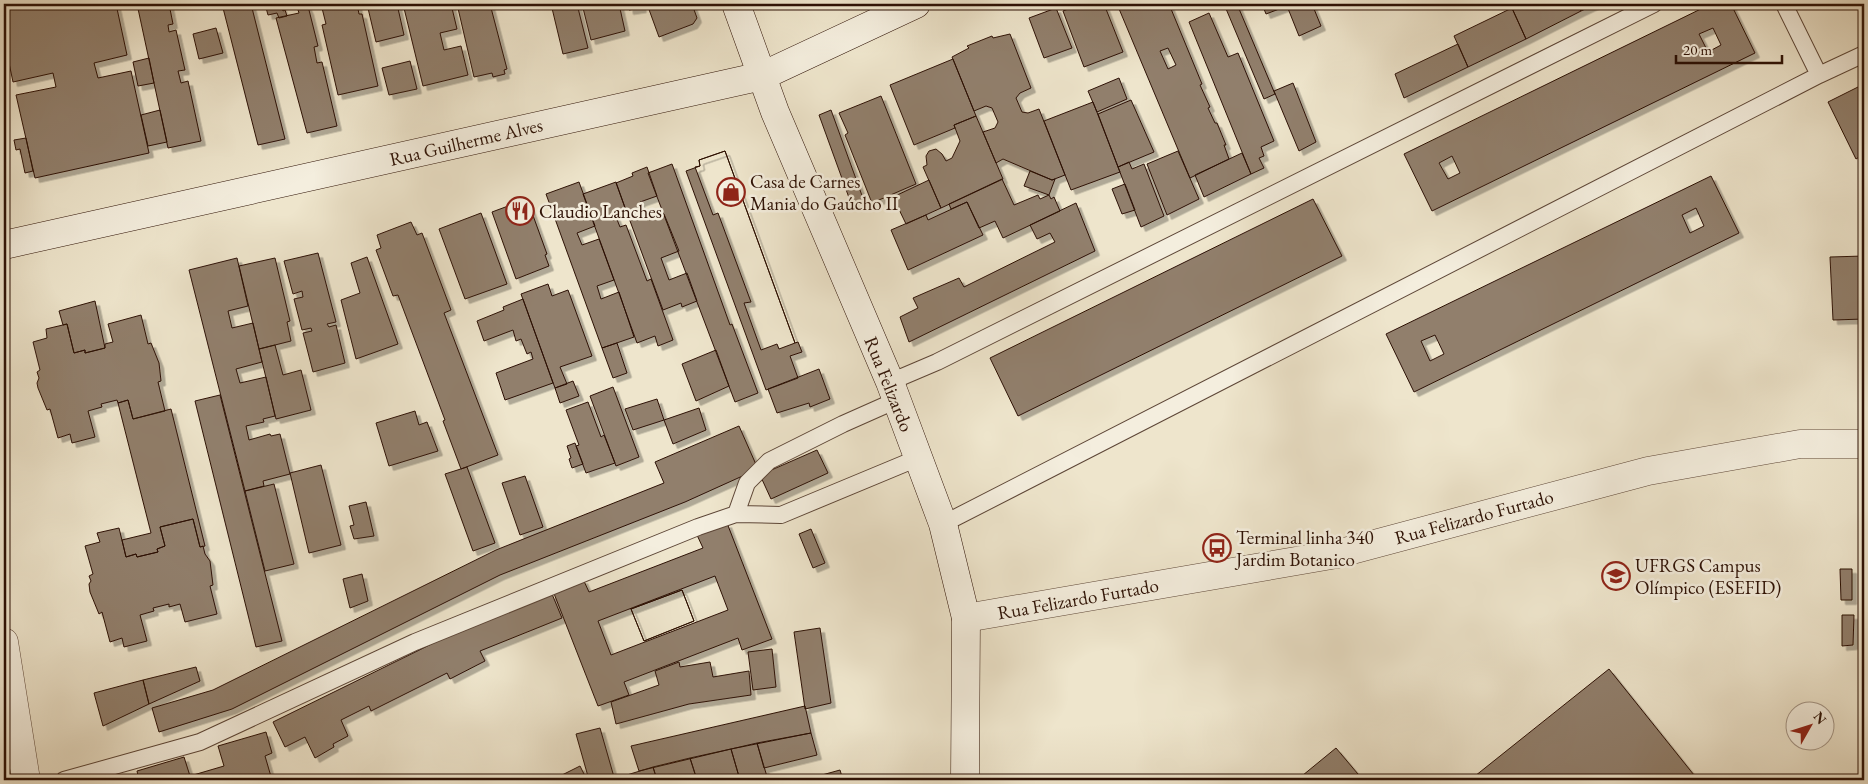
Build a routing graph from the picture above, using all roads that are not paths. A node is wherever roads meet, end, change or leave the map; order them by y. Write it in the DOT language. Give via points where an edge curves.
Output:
graph roads {
  1 [pos="736,4"];
  2 [pos="916,4"];
  3 [pos="1654,4"];
  4 [pos="1784,4"];
  5 [pos="1864,54"];
  6 [pos="1819,75"];
  7 [pos="762,76"];
  8 [pos="4,245"];
  9 [pos="893,391"];
  10 [pos="1864,444"];
  11 [pos="918,458"];
  12 [pos="736,514"];
  13 [pos="943,524"];
  14 [pos="966,618"];
  15 [pos="4,642"];
  16 [pos="26,780"];
  17 [pos="64,780"];
  18 [pos="965,780"];
  1 -- 7 [label="main road, Rua Felizardo"];
  2 -- 7 [label="main road, Rua Guilherme Alves"];
  3 -- 9 [label="lane" via="937,362"];
  4 -- 6 [label="lane"];
  5 -- 6 [label="lane"];
  6 -- 13 [label="lane"];
  7 -- 8 [label="main road, Rua Guilherme Alves"];
  7 -- 9 [label="main road, Rua Felizardo"];
  9 -- 11 [label="main road, Rua Felizardo"];
  9 -- 12 [label="lane" via="843,424 769,461 747,483"];
  10 -- 14 [label="main road, Rua Felizardo Furtado" via="1800,444 1648,471 1337,554"];
  11 -- 12 [label="lane" via="781,516"];
  11 -- 13 [label="main road, Rua Felizardo"];
  12 -- 17 [label="lane" via="688,530 414,642 200,742"];
  13 -- 14 [label="main road, Rua Felizardo"];
  14 -- 18 [label="main road, Rua Felizardo"];
  15 -- 16 [label="main road"];
}
